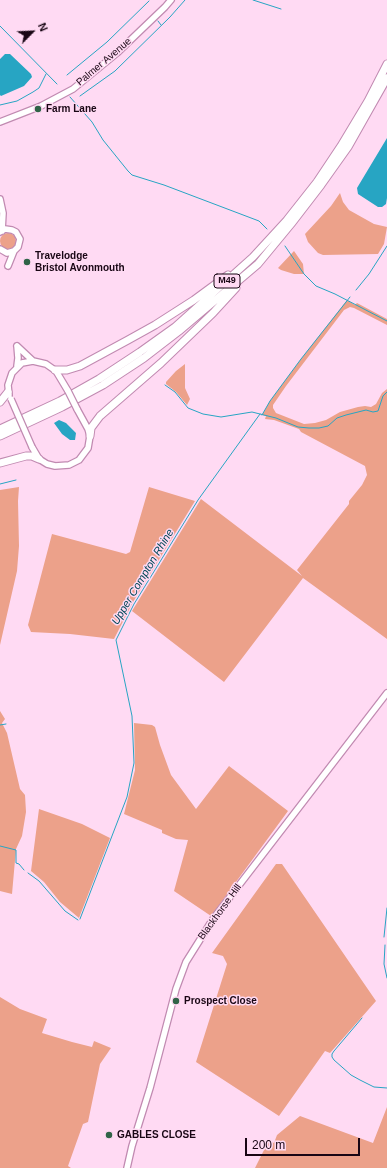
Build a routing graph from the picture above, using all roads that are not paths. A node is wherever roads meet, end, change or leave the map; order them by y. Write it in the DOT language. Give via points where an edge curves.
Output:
graph roads {
  1 [pos="171,0"];
  2 [pos="387,64"];
  3 [pos="387,78"];
  4 [pos="2,120"];
  5 [pos="0,199"];
  6 [pos="3,214"];
  7 [pos="12,230"];
  8 [pos="1,232"];
  9 [pos="266,244"];
  10 [pos="2,250"];
  11 [pos="14,251"];
  12 [pos="258,264"];
  13 [pos="33,361"];
  14 [pos="17,366"];
  15 [pos="55,370"];
  16 [pos="9,395"];
  17 [pos="0,402"];
  18 [pos="0,429"];
  19 [pos="0,436"];
  20 [pos="90,436"];
  21 [pos="39,459"];
  22 [pos="0,463"];
  23 [pos="387,693"];
  24 [pos="127,1168"];
  1 -- 4 [label="street, Palmer Avenue" via="116,53 73,88 41,106"];
  2 -- 9 [label="highway, M49" via="341,146 304,198"];
  3 -- 12 [label="highway, M49" via="348,148"];
  5 -- 6 [label="street"];
  6 -- 7 [label="street"];
  6 -- 8 [label="street"];
  7 -- 8 [label="street" via="5,229"];
  7 -- 11 [label="street" via="20,239"];
  9 -- 15 [label="highway, M49" via="194,300 155,325 80,366"];
  9 -- 18 [label="highway, M49" via="175,327 140,352 60,401"];
  10 -- 11 [label="street"];
  10 -- 11 [label="street" via="8,266"];
  12 -- 19 [label="highway, M49" via="180,332 144,358 62,407"];
  12 -- 20 [label="highway, M49" via="213,313 100,416 91,428"];
  13 -- 14 [label="street"];
  13 -- 14 [label="street" via="17,346"];
  13 -- 15 [label="street" via="46,364"];
  14 -- 16 [label="street" via="10,379"];
  15 -- 20 [label="street, bridge" via="78,409"];
  16 -- 17 [label="highway"];
  16 -- 21 [label="street, bridge"];
  20 -- 21 [label="street" via="84,455 74,463 55,466"];
  21 -- 22 [label="highway" via="26,456"];
  23 -- 24 [label="street, Blackhorse Hill" via="213,919 186,962 176,989"];
}
